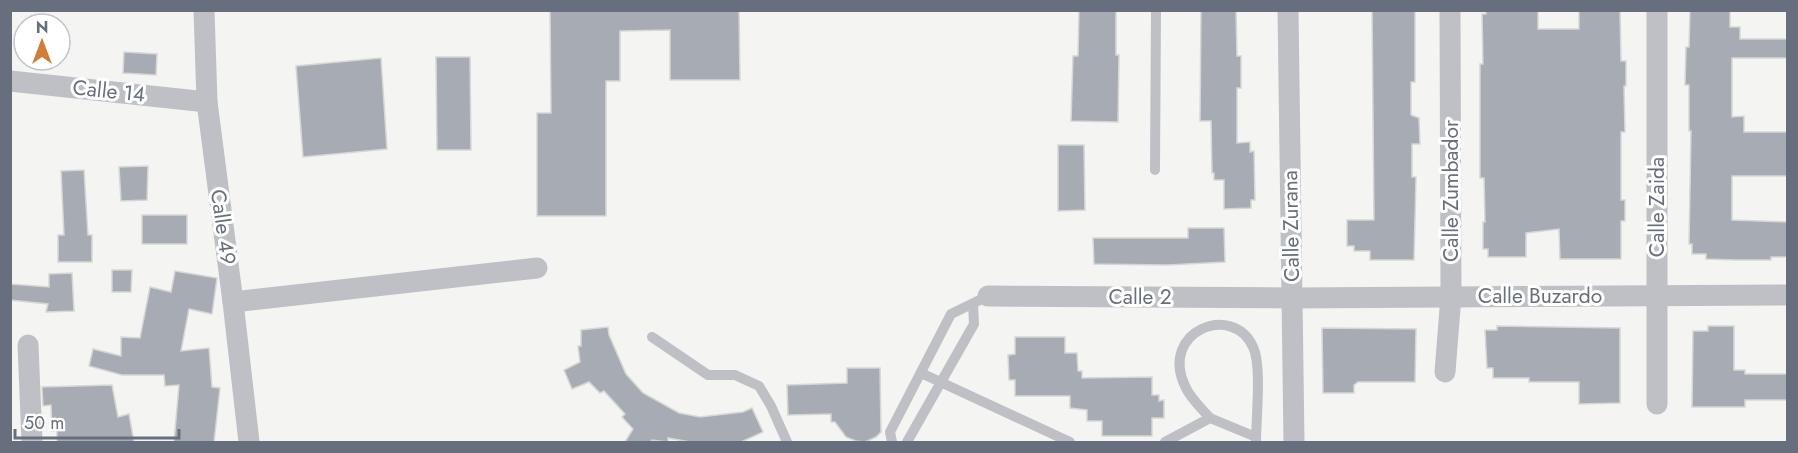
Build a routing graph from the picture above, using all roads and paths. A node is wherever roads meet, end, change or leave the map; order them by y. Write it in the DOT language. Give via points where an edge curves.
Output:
graph roads {
  1 [pos="204,10"];
  2 [pos="1156,10"];
  3 [pos="1288,10"];
  4 [pos="1450,10"];
  5 [pos="1657,10"];
  6 [pos="10,81"];
  7 [pos="207,102"];
  8 [pos="1155,170"];
  9 [pos="537,268"];
  10 [pos="1788,295"];
  11 [pos="1451,296"];
  12 [pos="1658,296"];
  13 [pos="1292,298"];
  14 [pos="980,300"];
  15 [pos="233,302"];
  16 [pos="651,337"];
  17 [pos="28,345"];
  18 [pos="1445,372"];
  19 [pos="921,373"];
  20 [pos="940,384"];
  21 [pos="1658,404"];
  22 [pos="1210,418"];
  23 [pos="1256,440"];
  24 [pos="33,442"];
  25 [pos="249,442"];
  26 [pos="787,442"];
  27 [pos="892,442"];
  28 [pos="907,442"];
  29 [pos="1070,442"];
  30 [pos="1165,442"];
  31 [pos="1294,442"];
  1 -- 7 [label="street, Calle 49"];
  2 -- 8 [label="lane"];
  3 -- 13 [label="street, Calle Zurana"];
  4 -- 11 [label="street, Calle Zumbador"];
  5 -- 12 [label="street, Calle Zaida"];
  6 -- 7 [label="street, Calle 14"];
  7 -- 15 [label="street, Calle 49"];
  9 -- 15 [label="street"];
  10 -- 12 [label="street, Calle Buzardo"];
  11 -- 12 [label="street, Calle Buzardo"];
  11 -- 13 [label="street, Calle Buzardo"];
  11 -- 18 [label="street, Calle Zumbador"];
  12 -- 21 [label="street, Calle Zaida"];
  13 -- 14 [label="street, Calle 2"];
  13 -- 31 [label="street, Calle Zurana"];
  14 -- 19 [label="lane" via="951,314"];
  14 -- 20 [label="lane" via="974,324"];
  15 -- 25 [label="street, Calle 49"];
  16 -- 26 [label="lane" via="708,375 735,375 759,386"];
  17 -- 24 [label="street"];
  19 -- 20 [label="lane"];
  19 -- 27 [label="lane" via="890,432"];
  20 -- 28 [label="lane"];
  20 -- 29 [label="lane"];
  22 -- 23 [label="lane"];
  22 -- 23 [label="lane" via="1185,387 1179,358 1184,343 1194,332 1222,325 1235,328 1253,346 1258,375"];
  22 -- 30 [label="lane"];
}
